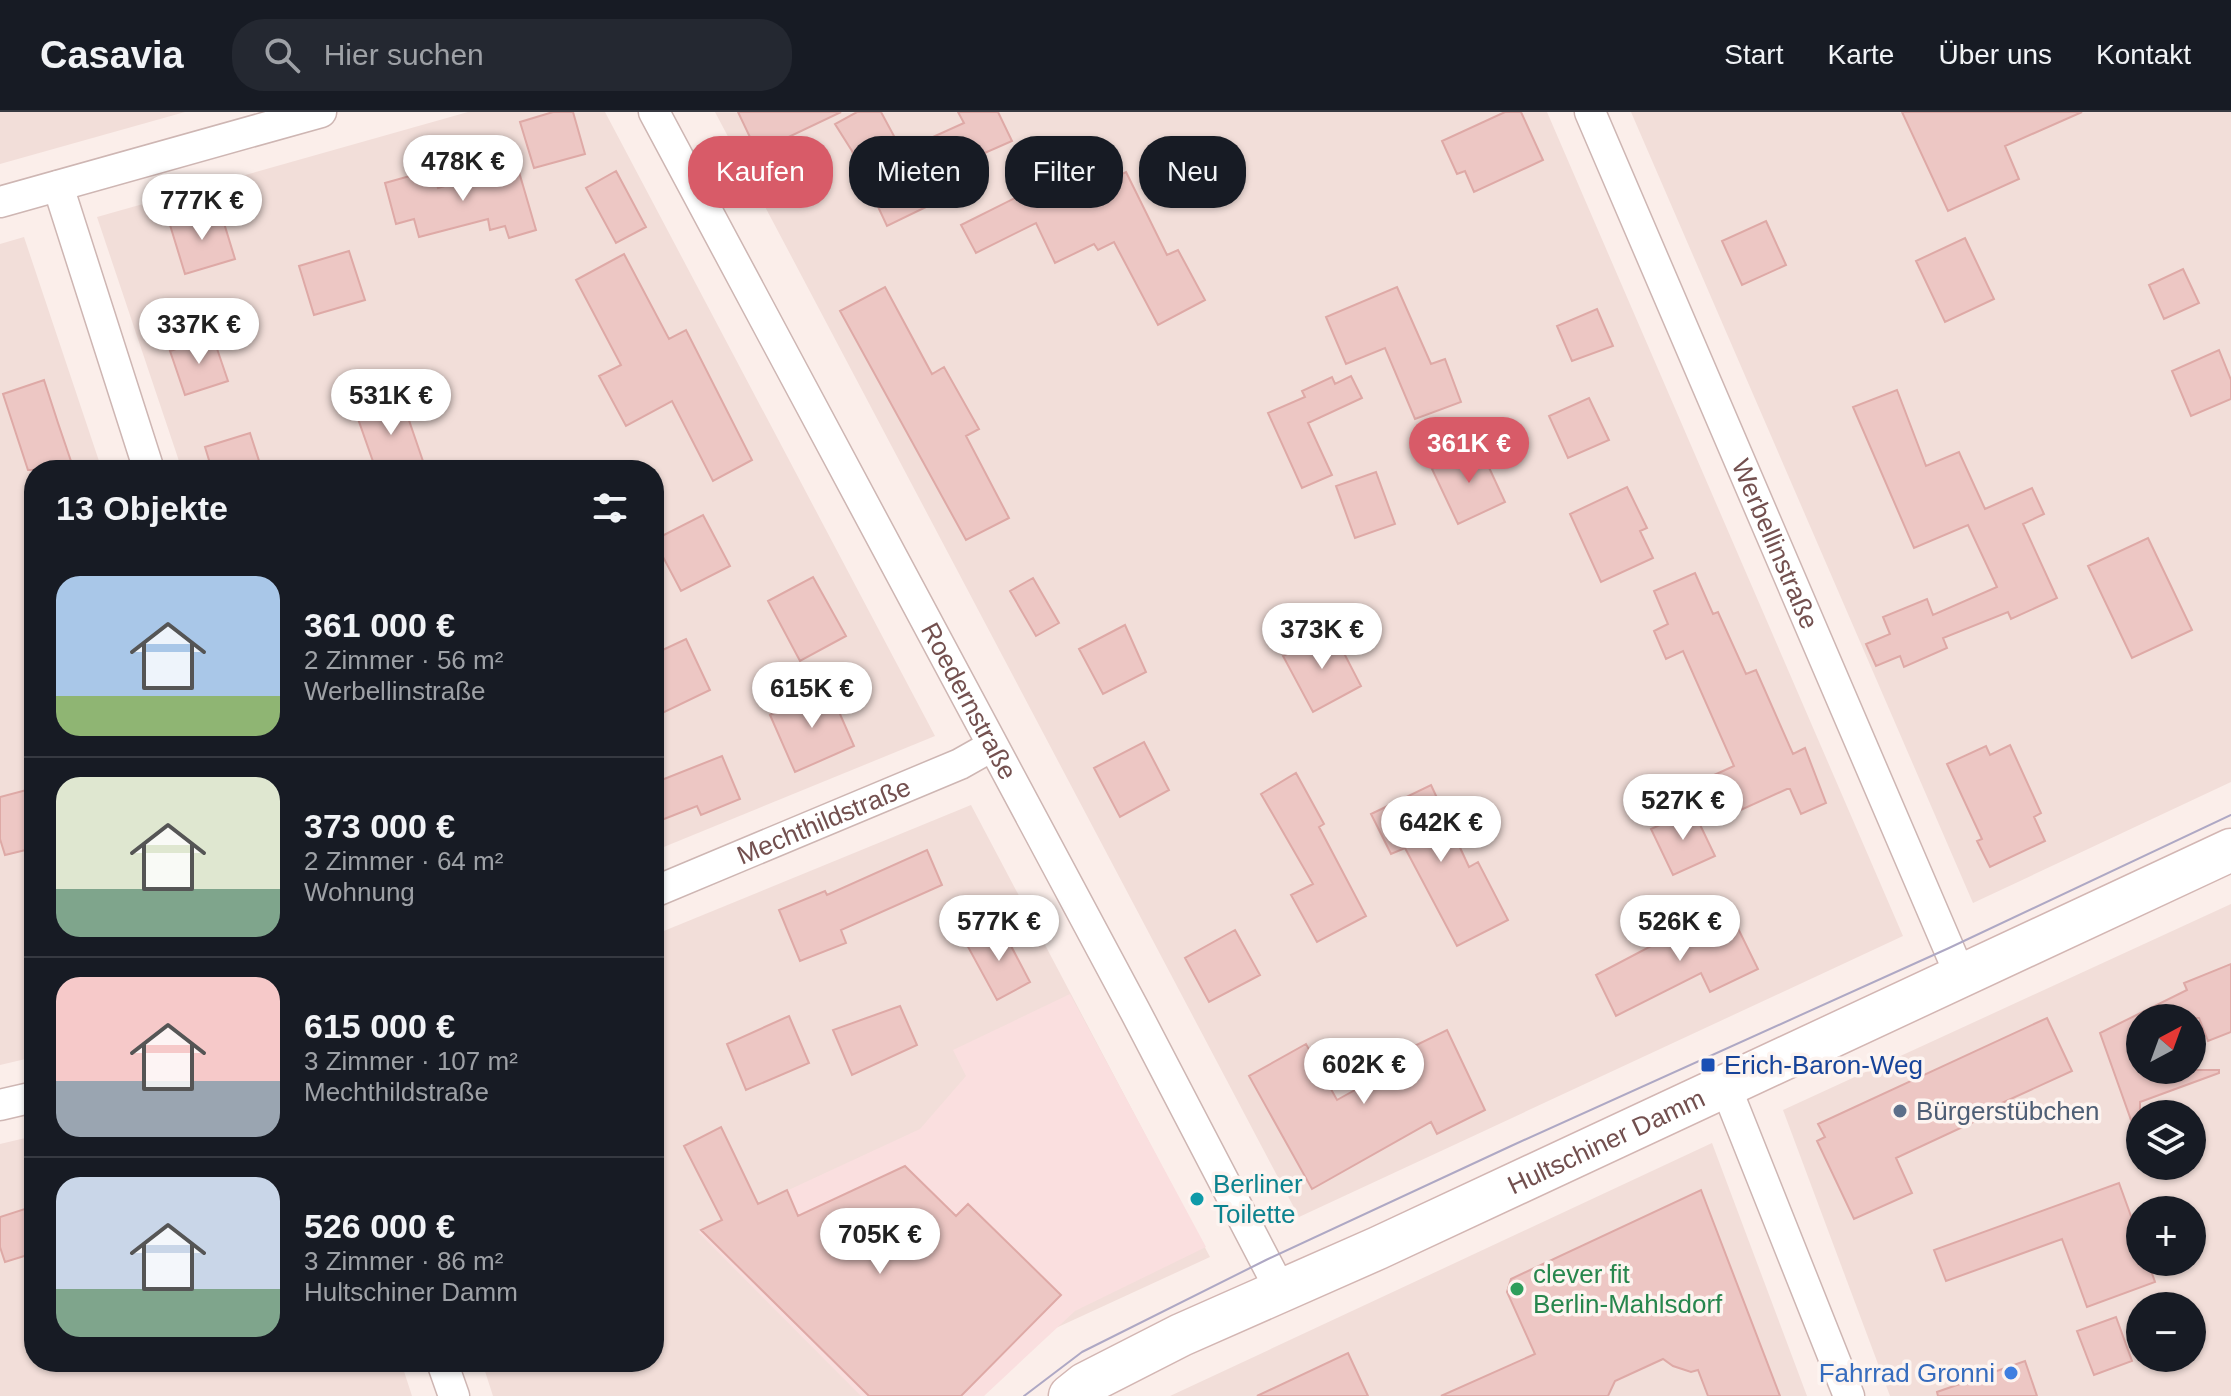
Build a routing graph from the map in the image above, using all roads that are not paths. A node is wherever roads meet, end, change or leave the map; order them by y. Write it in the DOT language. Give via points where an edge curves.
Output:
graph roads {
  1 [pos="321,112"];
  2 [pos="654,112"];
  3 [pos="1590,112"];
  4 [pos="58,186"];
  5 [pos="0,202"];
  6 [pos="146,460"];
  7 [pos="992,746"];
  8 [pos="2231,850"];
  9 [pos="664,888"];
  10 [pos="1961,977"];
  11 [pos="1725,1085"];
  12 [pos="24,1099"];
  13 [pos="0,1105"];
  14 [pos="1281,1291"];
  15 [pos="446,1372"];
  16 [pos="454,1396"];
  17 [pos="1070,1396"];
  18 [pos="1849,1396"];
  1 -- 4 [label="street"];
  2 -- 7 [label="street, Roedernstraße"];
  3 -- 10 [label="street, Werbellinstraße"];
  4 -- 5 [label="street"];
  4 -- 6 [label="street"];
  7 -- 9 [label="street, Mechthildstraße"];
  7 -- 14 [label="street, Roedernstraße"];
  8 -- 10 [label="main road, Hultschiner Damm"];
  10 -- 11 [label="main road, Hultschiner Damm"];
  11 -- 14 [label="main road, Hultschiner Damm"];
  11 -- 18 [label="street"];
  12 -- 13 [label="street"];
  14 -- 17 [label="main road, Hultschiner Damm" via="1126,1361"];
  15 -- 16 [label="street"];
}
